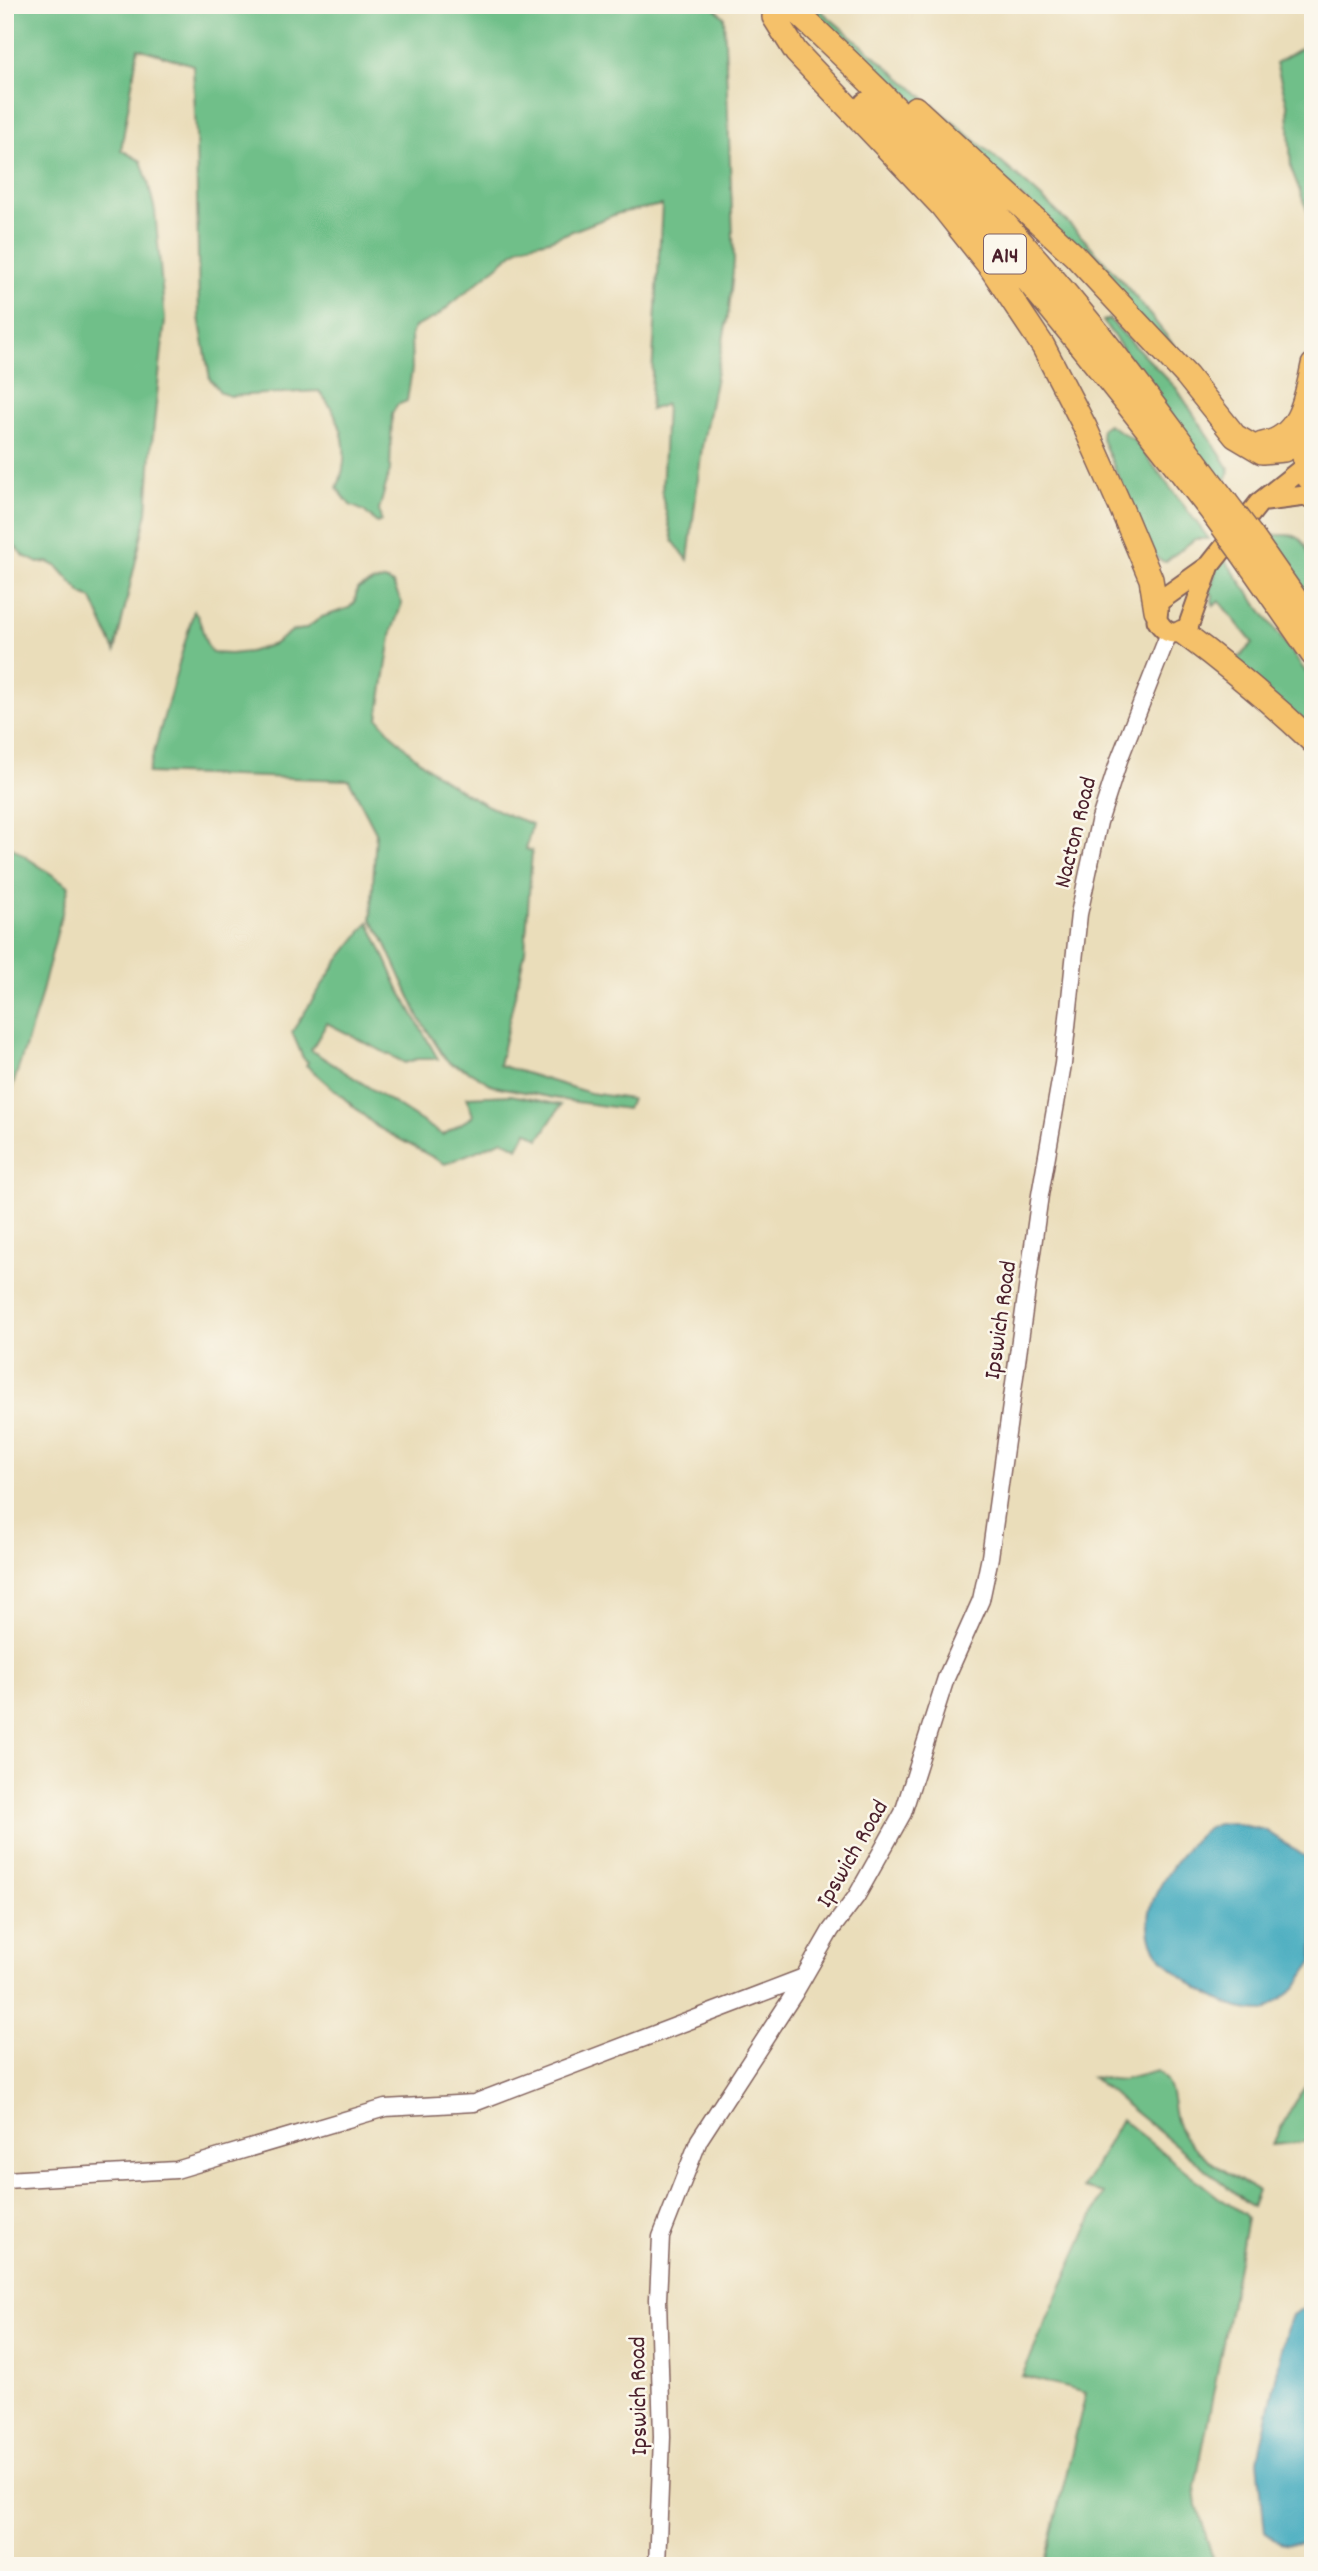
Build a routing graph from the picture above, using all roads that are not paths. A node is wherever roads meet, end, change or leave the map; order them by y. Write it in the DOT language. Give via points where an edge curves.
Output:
graph roads {
  1 [pos="775,9"];
  2 [pos="848,60"];
  3 [pos="1313,365"];
  4 [pos="1310,433"];
  5 [pos="1248,445"];
  6 [pos="1303,468"];
  7 [pos="1313,487"];
  8 [pos="1313,495"];
  9 [pos="1259,503"];
  10 [pos="1219,507"];
  11 [pos="1245,542"];
  12 [pos="1210,565"];
  13 [pos="1156,610"];
  14 [pos="1313,624"];
  15 [pos="1175,632"];
  16 [pos="1313,655"];
  17 [pos="1313,742"];
  18 [pos="1064,1052"];
  19 [pos="804,1978"];
  20 [pos="5,2180"];
  21 [pos="657,2566"];
  1 -- 2 [label="highway, A14"];
  1 -- 10 [label="highway, A14" via="952,193"];
  1 -- 13 [label="highway, A14" via="796,52 941,205 991,268 1043,346 1122,510 1151,579"];
  2 -- 5 [label="highway, A14" via="888,84 1074,255 1187,376 1234,436"];
  2 -- 10 [label="highway, A14" via="974,188 1091,325"];
  3 -- 5 [label="highway" via="1294,425 1274,442"];
  4 -- 5 [label="highway" via="1274,452"];
  4 -- 6 [label="main road"];
  6 -- 7 [label="main road"];
  6 -- 9 [label="main road"];
  8 -- 9 [label="main road"];
  9 -- 12 [label="main road"];
  10 -- 11 [label="highway, A14, bridge"];
  11 -- 14 [label="highway, A14"];
  11 -- 16 [label="highway, A14"];
  12 -- 13 [label="main road" via="1165,596"];
  12 -- 15 [label="main road" via="1194,617 1188,627"];
  13 -- 15 [label="main road" via="1157,620"];
  15 -- 17 [label="highway" via="1214,654"];
  15 -- 18 [label="street, Nacton Road" via="1119,760 1099,822 1079,914"];
  18 -- 19 [label="street, Ipswich Road" via="981,1600 946,1678 903,1813"];
  19 -- 20 [label="street" via="474,2103 385,2108 176,2170"];
  19 -- 21 [label="street, Ipswich Road" via="699,2140 661,2237"];
}
